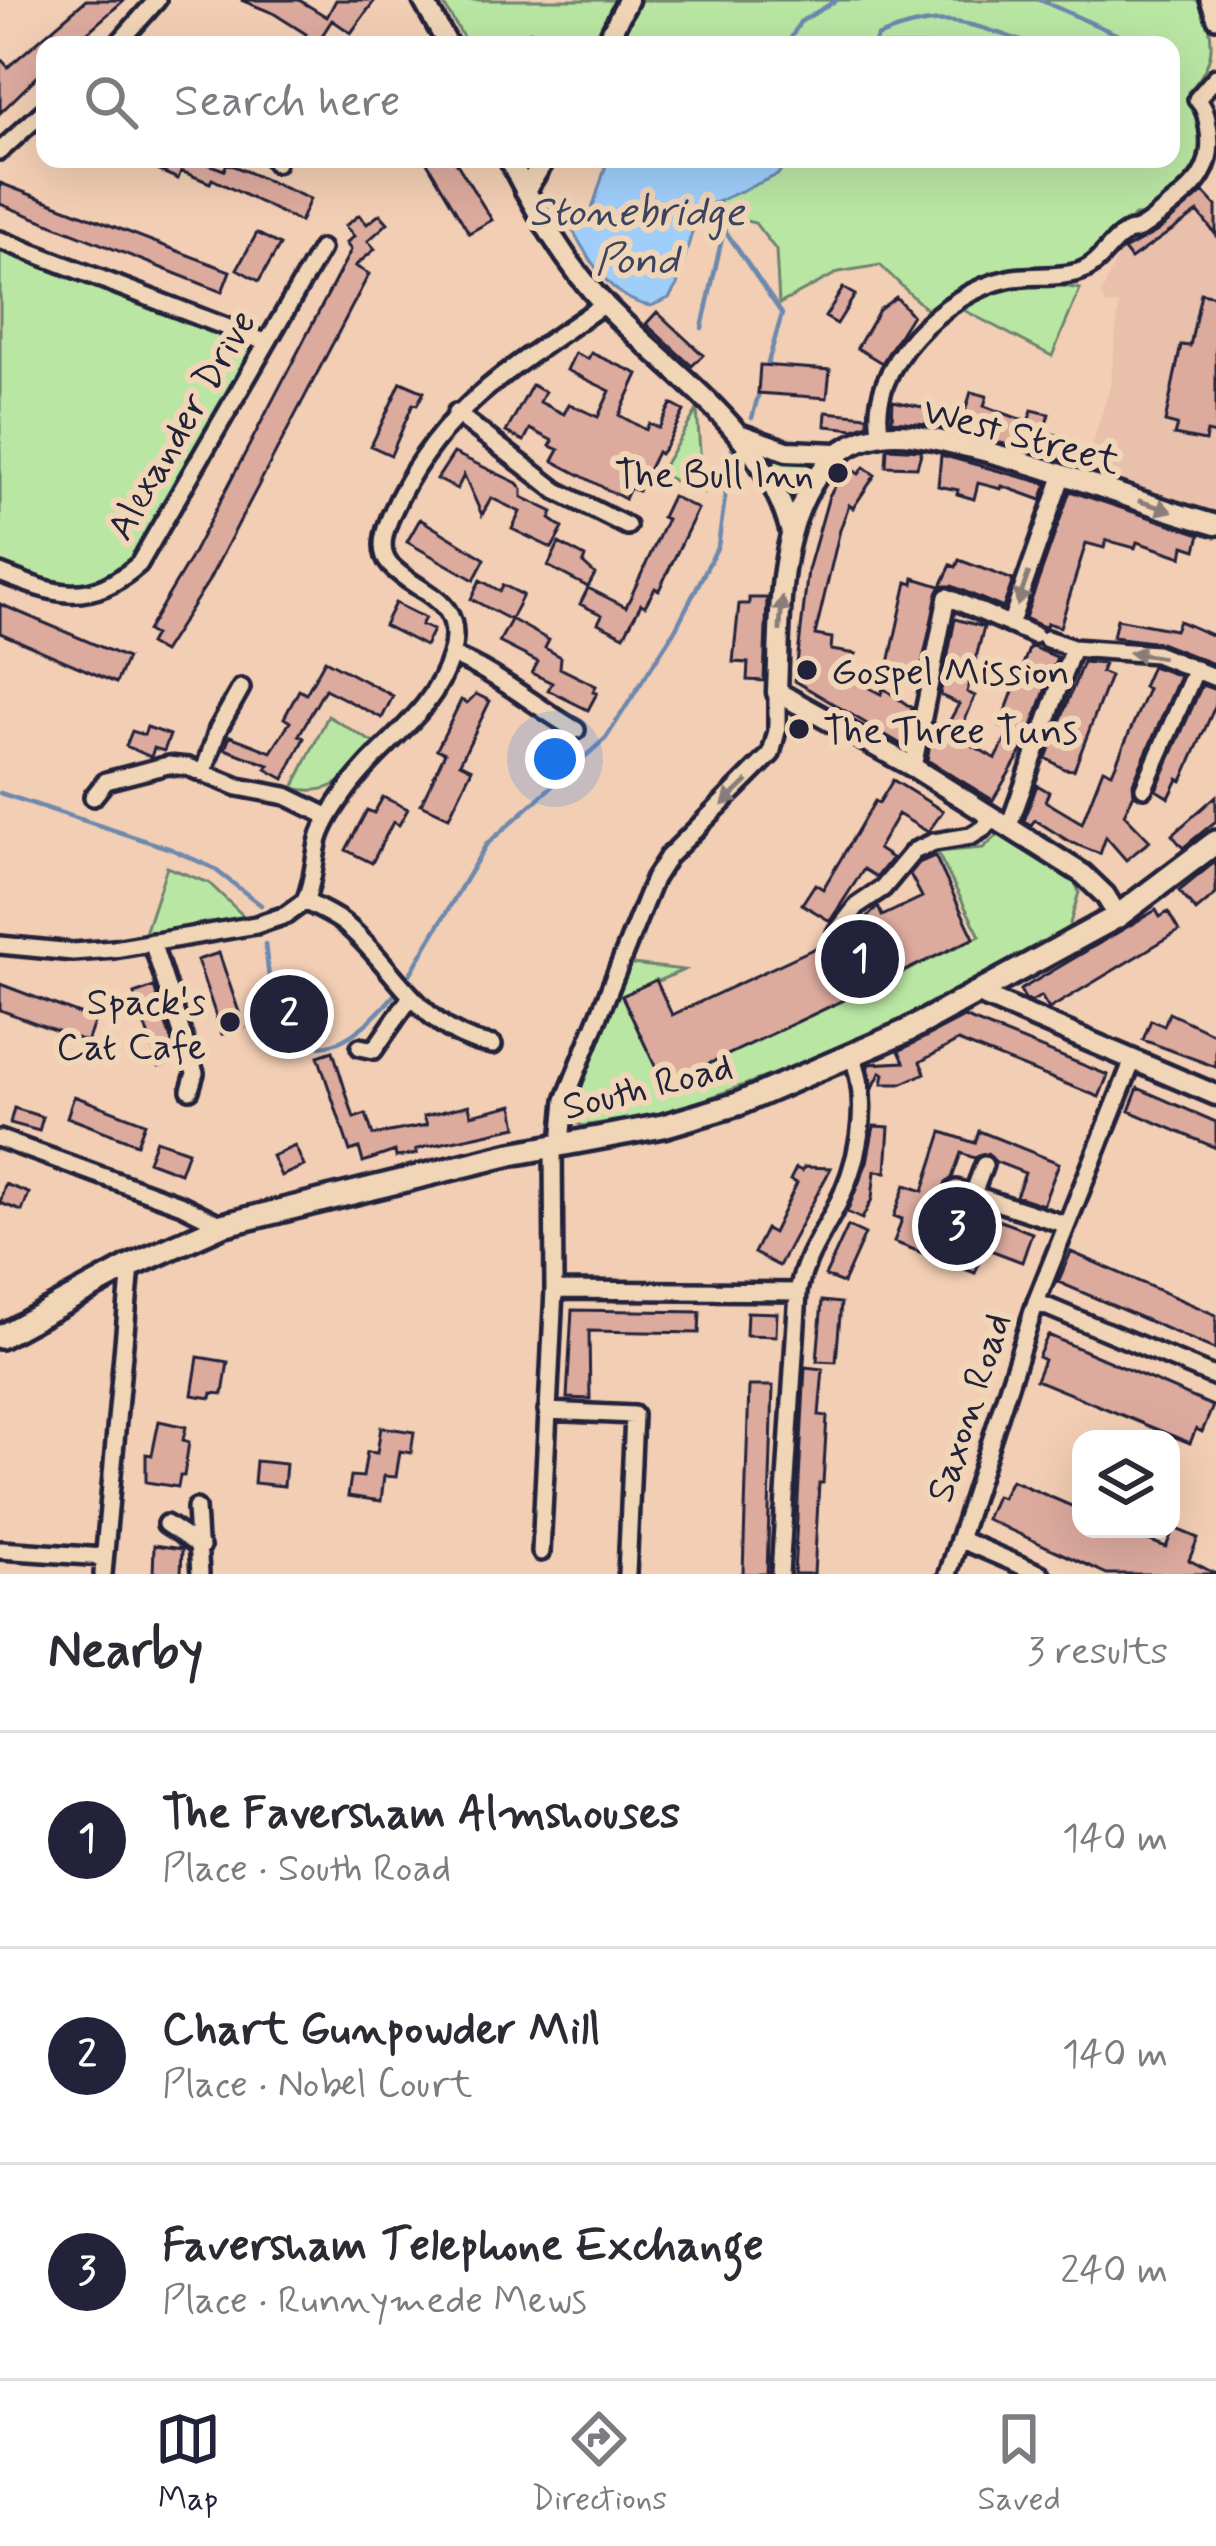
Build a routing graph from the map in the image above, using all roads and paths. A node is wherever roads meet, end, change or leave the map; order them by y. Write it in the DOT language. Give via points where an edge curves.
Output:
graph roads {
  1 [pos="157,0"];
  2 [pos="423,0"];
  3 [pos="628,0"];
  4 [pos="1209,0"];
  5 [pos="1216,19"];
  6 [pos="125,36"];
  7 [pos="443,36"];
  8 [pos="610,36"];
  9 [pos="1216,77"];
  10 [pos="36,118"];
  11 [pos="0,151"];
  12 [pos="513,168"];
  13 [pos="539,168"];
  14 [pos="525,191"];
  15 [pos="0,240"];
  16 [pos="321,249"];
  17 [pos="604,304"];
  18 [pos="266,342"];
  19 [pos="455,413"];
  20 [pos="742,435"];
  21 [pos="880,435"];
  22 [pos="837,453"];
  23 [pos="1063,474"];
  24 [pos="1216,525"];
  25 [pos="627,526"];
  26 [pos="793,538"];
  27 [pos="0,573"];
  28 [pos="1010,625"];
  29 [pos="1073,648"];
  30 [pos="451,655"];
  31 [pos="1196,669"];
  32 [pos="1216,678"];
  33 [pos="241,688"];
  34 [pos="776,692"];
  35 [pos="576,730"];
  36 [pos="913,766"];
  37 [pos="204,771"];
  38 [pos="1144,788"];
  39 [pos="93,797"];
  40 [pos="329,817"];
  41 [pos="1001,821"];
  42 [pos="1216,842"];
  43 [pos="305,901"];
  44 [pos="1118,916"];
  45 [pos="836,933"];
  46 [pos="152,942"];
  47 [pos="0,944"];
  48 [pos="976,993"];
  49 [pos="410,998"];
  50 [pos="493,1045"];
  51 [pos="360,1046"];
  52 [pos="852,1055"];
  53 [pos="1133,1060"];
  54 [pos="190,1090"];
  55 [pos="1216,1095"];
  56 [pos="0,1139"];
  57 [pos="557,1144"];
  58 [pos="984,1165"];
  59 [pos="956,1189"];
  60 [pos="973,1195"];
  61 [pos="222,1225"];
  62 [pos="1067,1225"];
  63 [pos="131,1266"];
  64 [pos="554,1290"];
  65 [pos="798,1292"];
  66 [pos="1036,1302"];
  67 [pos="0,1337"];
  68 [pos="1216,1377"];
  69 [pos="547,1411"];
  70 [pos="196,1508"];
  71 [pos="166,1524"];
  72 [pos="959,1539"];
  73 [pos="201,1547"];
  74 [pos="0,1550"];
  75 [pos="541,1552"];
  76 [pos="104,1566"];
  77 [pos="200,1574"];
  78 [pos="627,1574"];
  79 [pos="780,1574"];
  80 [pos="948,1574"];
  81 [pos="1041,1574"];
  1 -- 6 [label="street"];
  2 -- 7 [label="street"];
  3 -- 8 [label="street"];
  4 -- 5 [label="street"];
  9 -- 21 [label="street" via="1197,98 1210,149 1206,172 1191,189 1083,271 990,284 932,316 895,368 876,417"];
  10 -- 11 [label="street"];
  12 -- 14 [label="street"];
  13 -- 14 [label="street"];
  14 -- 17 [label="street"];
  15 -- 18 [label="street"];
  16 -- 18 [label="street, Alexander Drive"];
  17 -- 19 [label="street"];
  17 -- 20 [label="street"];
  18 -- 27 [label="street, Alexander Drive" via="140,564 123,579 54,595"];
  19 -- 25 [label="street" via="557,490"];
  19 -- 30 [label="street" via="404,490 383,541 392,566 448,610"];
  20 -- 22 [label="street" via="787,452"];
  20 -- 26 [label="street" via="773,483"];
  21 -- 22 [label="street, West Street"];
  21 -- 23 [label="street, West Street" via="947,442"];
  22 -- 26 [label="street" via="808,489"];
  23 -- 24 [label="street, West Street, one-way"];
  23 -- 28 [label="street, one-way"];
  34 -- 26 [label="street, one-way"];
  28 -- 29 [label="street"];
  28 -- 36 [label="street" via="947,597"];
  31 -- 29 [label="street, one-way" via="1156,654"];
  29 -- 41 [label="street"];
  30 -- 35 [label="street"];
  30 -- 40 [label="street" via="419,714 362,770"];
  31 -- 32 [label="street"];
  31 -- 38 [label="street"];
  33 -- 37 [label="street"];
  34 -- 36 [label="street"];
  34 -- 57 [label="street, one-way" via="771,754 668,857 645,896 565,1100"];
  36 -- 41 [label="street"];
  37 -- 39 [label="street" via="142,770 106,781"];
  37 -- 40 [label="street"];
  40 -- 43 [label="street"];
  41 -- 44 [label="street" via="1089,878"];
  41 -- 45 [label="street" via="914,851"];
  42 -- 44 [label="main road, South Road"];
  43 -- 46 [label="street" via="256,925"];
  43 -- 49 [label="street" via="346,924"];
  44 -- 48 [label="main road, South Road"];
  46 -- 47 [label="street" via="74,952"];
  46 -- 54 [label="street" via="195,1073"];
  48 -- 52 [label="main road, South Road"];
  48 -- 53 [label="street"];
  49 -- 50 [label="street"];
  49 -- 51 [label="street" via="374,1050"];
  52 -- 57 [label="main road, South Road" via="700,1117"];
  52 -- 65 [label="street" via="860,1097 856,1156"];
  53 -- 55 [label="street"];
  53 -- 62 [label="street, Saxon Road"];
  56 -- 61 [label="street"];
  57 -- 61 [label="main road, South Road"];
  57 -- 64 [label="street"];
  58 -- 60 [label="street"];
  59 -- 60 [label="street"];
  60 -- 62 [label="street"];
  61 -- 63 [label="main road, South Road"];
  62 -- 66 [label="street, Saxon Road"];
  63 -- 67 [label="main road, South Road"];
  63 -- 76 [label="street"];
  64 -- 65 [label="street"];
  64 -- 69 [label="street"];
  65 -- 79 [label="street"];
  66 -- 68 [label="street"];
  66 -- 72 [label="street, Saxon Road"];
  69 -- 75 [label="street"];
  69 -- 78 [label="street" via="634,1415"];
  70 -- 73 [label="street"];
  71 -- 73 [label="street"];
  72 -- 80 [label="street, Saxon Road"];
  72 -- 81 [label="street"];
  73 -- 77 [label="street"];
  74 -- 76 [label="street"];
}
